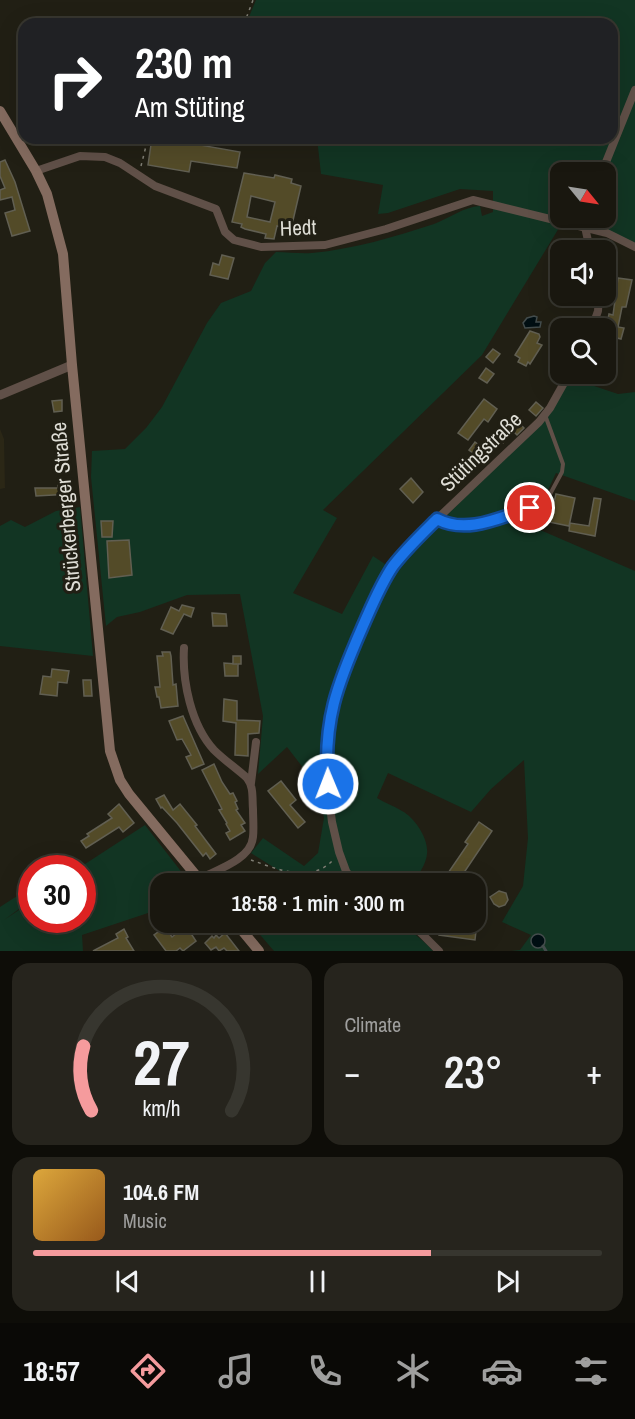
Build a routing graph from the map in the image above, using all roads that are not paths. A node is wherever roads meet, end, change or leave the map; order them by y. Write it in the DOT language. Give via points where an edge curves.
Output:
graph roads {
  1 [pos="635,90"];
  2 [pos="0,111"];
  3 [pos="618,132"];
  4 [pos="18,141"];
  5 [pos="20,144"];
  6 [pos="613,144"];
  7 [pos="606,162"];
  8 [pos="36,171"];
  9 [pos="550,219"];
  10 [pos="589,228"];
  11 [pos="635,247"];
  12 [pos="72,365"];
  13 [pos="563,384"];
  14 [pos="0,395"];
  15 [pos="545,415"];
  16 [pos="541,510"];
  17 [pos="437,519"];
  18 [pos="184,648"];
  19 [pos="256,742"];
  20 [pos="251,783"];
  21 [pos="194,873"];
  22 [pos="214,873"];
  23 [pos="347,873"];
  24 [pos="244,933"];
  25 [pos="421,933"];
  26 [pos="259,951"];
  27 [pos="439,951"];
  1 -- 3 [label="street"];
  2 -- 4 [label="main road, Strückerberger Straße"];
  5 -- 8 [label="main road, Strückerberger Straße"];
  6 -- 7 [label="street"];
  8 -- 9 [label="street, Hedt" via="80,156 105,157 155,186 216,208 225,232 234,240 261,246 326,245 473,200"];
  8 -- 12 [label="main road, Strückerberger Straße" via="47,194 63,254"];
  10 -- 11 [label="street"];
  12 -- 14 [label="street"];
  12 -- 21 [label="main road, Strückerberger Straße" via="110,751 129,794"];
  13 -- 15 [label="street, Stütingstraße"];
  15 -- 16 [label="lane" via="563,464"];
  15 -- 17 [label="street, Stütingstraße"];
  16 -- 17 [label="street" via="530,508 472,525"];
  17 -- 23 [label="street, Stütingstraße" via="390,571 334,697 327,735 327,782 332,822"];
  18 -- 20 [label="street" via="188,692 200,732"];
  19 -- 20 [label="street"];
  20 -- 22 [label="street" via="250,846 241,857"];
  24 -- 26 [label="main road"];
  25 -- 27 [label="street"];
}
